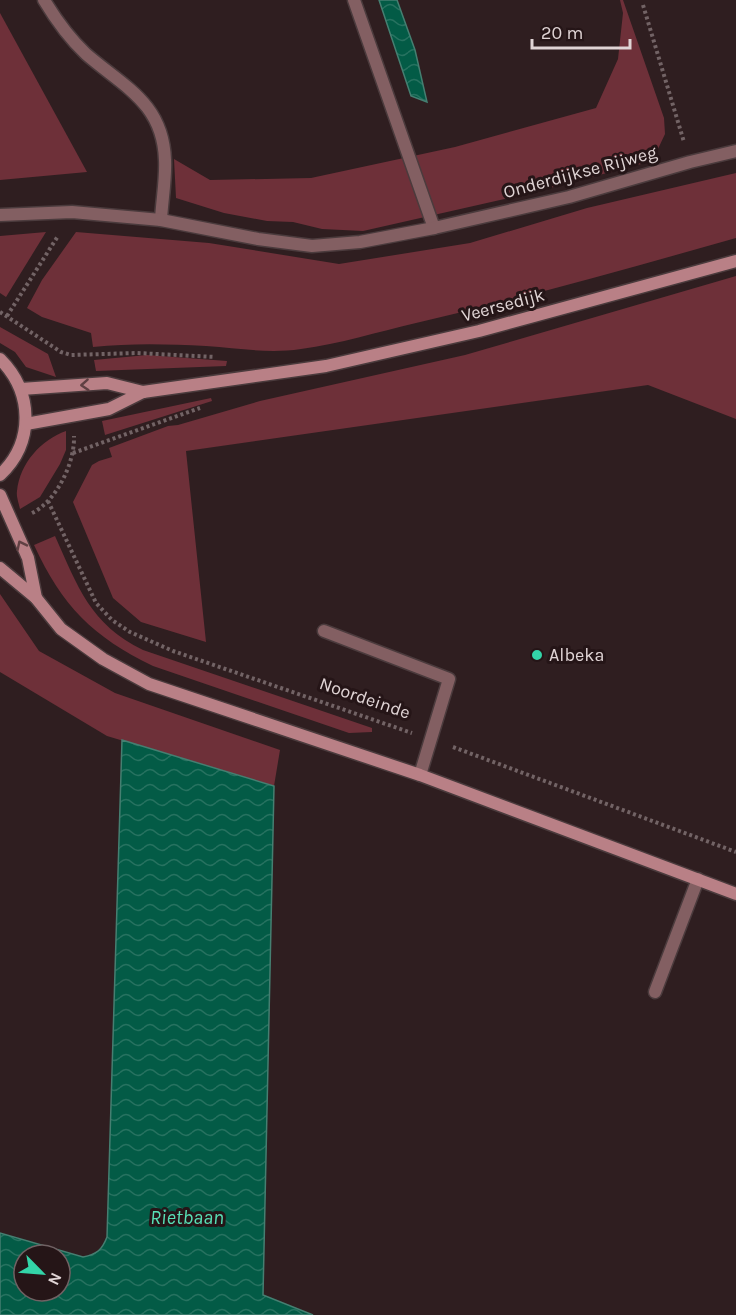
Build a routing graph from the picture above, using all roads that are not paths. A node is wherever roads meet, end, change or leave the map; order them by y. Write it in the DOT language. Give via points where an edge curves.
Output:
graph roads {
  1 [pos="44,0"];
  2 [pos="354,0"];
  3 [pos="736,151"];
  4 [pos="0,215"];
  5 [pos="161,220"];
  6 [pos="434,228"];
  7 [pos="736,261"];
  8 [pos="0,359"];
  9 [pos="21,389"];
  10 [pos="142,392"];
  11 [pos="26,424"];
  12 [pos="0,475"];
  13 [pos="0,495"];
  14 [pos="0,568"];
  15 [pos="36,597"];
  16 [pos="324,631"];
  17 [pos="420,775"];
  18 [pos="698,879"];
  19 [pos="736,894"];
  20 [pos="655,992"];
  1 -- 5 [label="street" via="60,26 86,53 148,105 159,128 165,159"];
  2 -- 6 [label="street"];
  3 -- 6 [label="street, Onderdijkse Rijweg" via="569,197"];
  4 -- 5 [label="street, Onderdijkse Rijweg" via="72,212"];
  5 -- 6 [label="street, Onderdijkse Rijweg" via="312,246 360,242"];
  7 -- 10 [label="main road, Veersedijk" via="479,331 326,366"];
  8 -- 9 [label="main road"];
  10 -- 9 [label="main road, Veersedijk, one-way" via="107,383"];
  9 -- 11 [label="main road"];
  10 -- 11 [label="main road, Veersedijk" via="109,409"];
  11 -- 12 [label="main road" via="16,456"];
  15 -- 13 [label="main road, one-way" via="28,558"];
  14 -- 15 [label="main road"];
  15 -- 17 [label="main road" via="61,628 103,659 149,684"];
  16 -- 17 [label="street" via="449,679"];
  17 -- 18 [label="main road"];
  18 -- 19 [label="main road"];
  18 -- 20 [label="street"];
}
